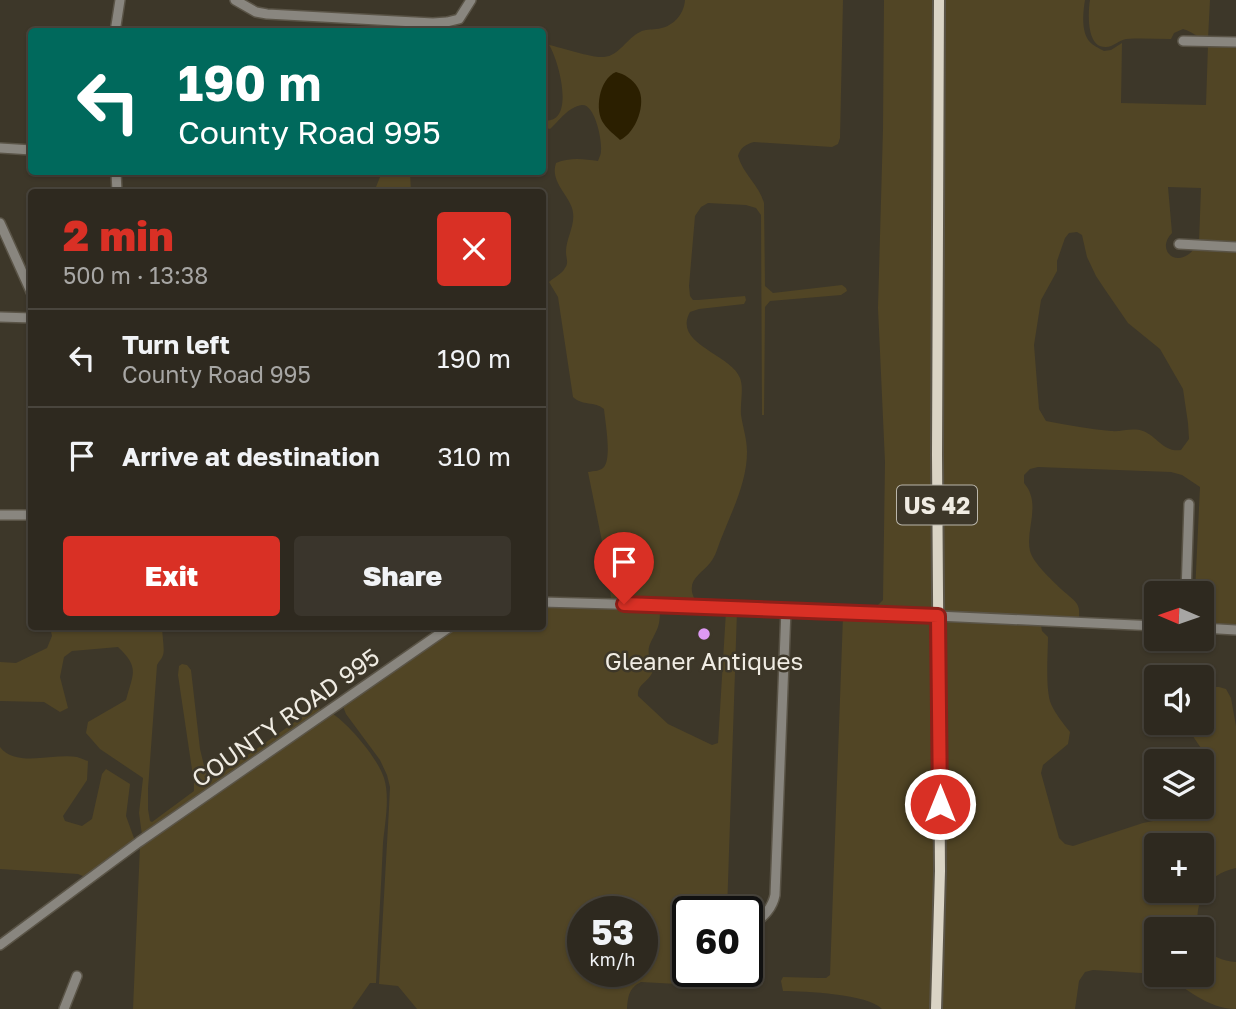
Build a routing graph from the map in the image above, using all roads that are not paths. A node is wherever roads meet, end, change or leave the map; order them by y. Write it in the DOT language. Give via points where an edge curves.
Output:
graph roads {
  1 [pos="120,0"];
  2 [pos="235,0"];
  3 [pos="471,0"];
  4 [pos="939,0"];
  5 [pos="116,28"];
  6 [pos="1183,41"];
  7 [pos="1236,42"];
  8 [pos="0,148"];
  9 [pos="28,150"];
  10 [pos="0,223"];
  11 [pos="1179,244"];
  12 [pos="1236,247"];
  13 [pos="28,286"];
  14 [pos="0,317"];
  15 [pos="28,318"];
  16 [pos="1189,504"];
  17 [pos="0,515"];
  18 [pos="28,515"];
  19 [pos="1186,581"];
  20 [pos="546,602"];
  21 [pos="786,609"];
  22 [pos="938,616"];
  23 [pos="1144,625"];
  24 [pos="1214,629"];
  25 [pos="445,630"];
  26 [pos="1236,630"];
  27 [pos="763,916"];
  28 [pos="0,944"];
  29 [pos="77,976"];
  30 [pos="64,1009"];
  31 [pos="936,1009"];
  1 -- 5 [label="street"];
  2 -- 3 [label="street" via="267,14 433,23 459,19"];
  4 -- 22 [label="main road, US 42"];
  6 -- 7 [label="street"];
  8 -- 9 [label="street"];
  10 -- 13 [label="street"];
  11 -- 12 [label="street"];
  14 -- 15 [label="street"];
  16 -- 19 [label="street"];
  17 -- 18 [label="street"];
  20 -- 21 [label="street"];
  21 -- 22 [label="street"];
  21 -- 27 [label="street" via="775,895"];
  22 -- 23 [label="street"];
  22 -- 31 [label="main road, US 42"];
  24 -- 26 [label="street"];
  25 -- 28 [label="street, COUNTY ROAD 995" via="141,840"];
  29 -- 30 [label="street"];
}
